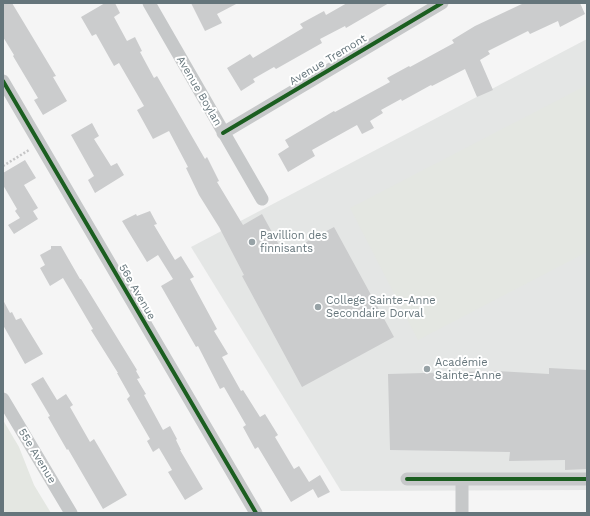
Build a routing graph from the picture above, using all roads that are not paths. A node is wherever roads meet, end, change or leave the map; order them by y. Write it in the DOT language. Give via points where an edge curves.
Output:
graph roads {
  1 [pos="149,3"];
  2 [pos="442,3"];
  3 [pos="3,81"];
  4 [pos="223,133"];
  5 [pos="262,199"];
  6 [pos="3,399"];
  7 [pos="407,479"];
  8 [pos="462,479"];
  9 [pos="587,479"];
  10 [pos="71,513"];
  11 [pos="256,513"];
  12 [pos="462,513"];
  1 -- 4 [label="street, Avenue Boylan"];
  2 -- 4 [label="street, Avenue Tremont"];
  3 -- 11 [label="street, 56e Avenue"];
  4 -- 5 [label="street, Avenue Boylan"];
  6 -- 10 [label="street, 55e Avenue"];
  7 -- 8 [label="street"];
  8 -- 9 [label="street"];
  8 -- 12 [label="street"];
}
